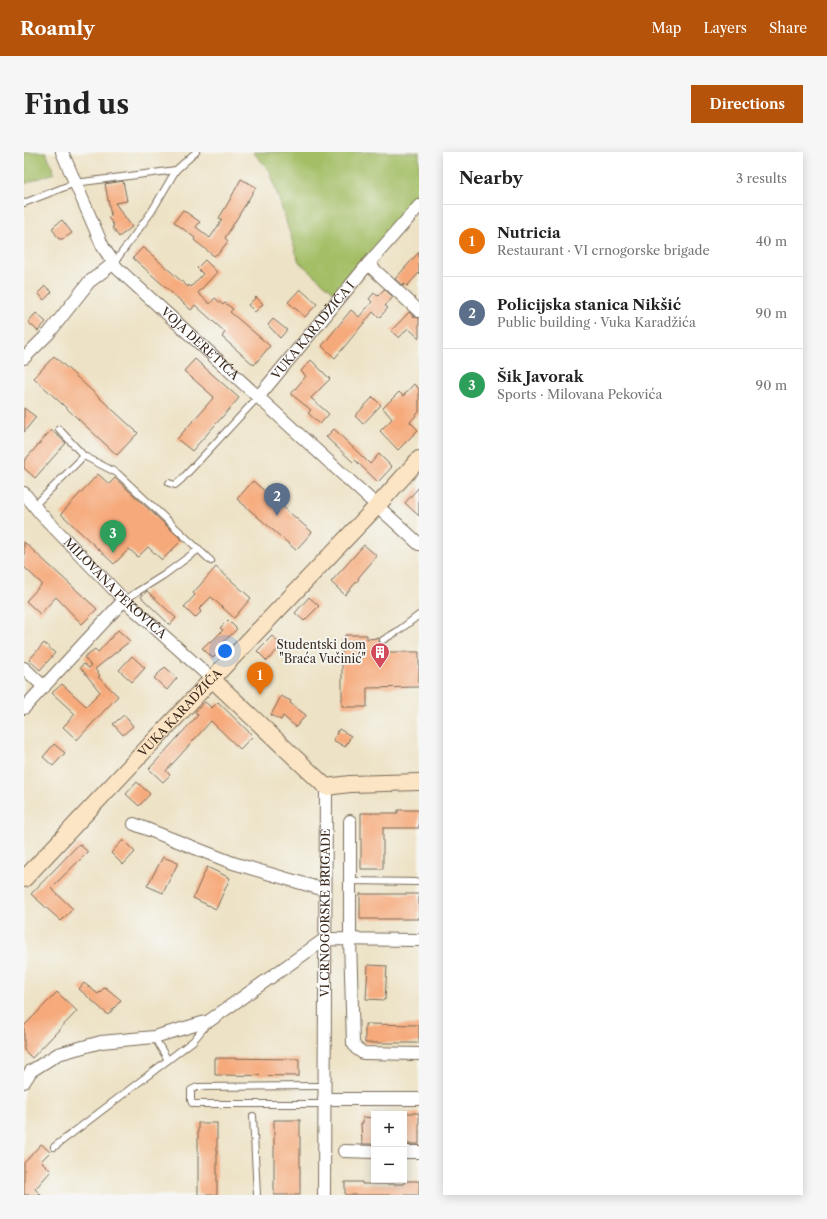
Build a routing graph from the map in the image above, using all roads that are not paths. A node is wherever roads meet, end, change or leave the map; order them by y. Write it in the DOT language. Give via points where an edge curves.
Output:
graph roads {
  1 [pos="62,152"];
  2 [pos="196,152"];
  3 [pos="176,170"];
  4 [pos="75,183"];
  5 [pos="24,203"];
  6 [pos="419,206"];
  7 [pos="114,263"];
  8 [pos="368,264"];
  9 [pos="419,311"];
  10 [pos="24,358"];
  11 [pos="258,396"];
  12 [pos="59,429"];
  13 [pos="84,456"];
  14 [pos="419,459"];
  15 [pos="169,483"];
  16 [pos="24,493"];
  17 [pos="378,505"];
  18 [pos="34,506"];
  19 [pos="419,544"];
  20 [pos="199,549"];
  21 [pos="211,561"];
  22 [pos="124,600"];
  23 [pos="419,615"];
  24 [pos="383,640"];
  25 [pos="24,668"];
  26 [pos="212,679"];
  27 [pos="44,687"];
  28 [pos="24,708"];
  29 [pos="419,782"];
  30 [pos="326,787"];
  31 [pos="350,821"];
  32 [pos="134,824"];
  33 [pos="24,879"];
  34 [pos="350,881"];
  35 [pos="419,882"];
  36 [pos="325,890"];
  37 [pos="325,939"];
  38 [pos="350,939"];
  39 [pos="419,940"];
  40 [pos="209,1021"];
  41 [pos="154,1036"];
  42 [pos="419,1054"];
  43 [pos="168,1060"];
  44 [pos="24,1082"];
  45 [pos="324,1086"];
  46 [pos="419,1099"];
  47 [pos="324,1102"];
  48 [pos="253,1116"];
  49 [pos="54,1147"];
  50 [pos="344,1151"];
  51 [pos="371,1152"];
  52 [pos="407,1152"];
  53 [pos="419,1152"];
  54 [pos="257,1195"];
  55 [pos="324,1195"];
  1 -- 4 [label="street, VOJA DERETIĆA"];
  2 -- 3 [label="lane"];
  3 -- 4 [label="lane"];
  3 -- 7 [label="lane" via="152,211"];
  4 -- 5 [label="lane"];
  4 -- 7 [label="street, VOJA DERETIĆA" via="103,247"];
  6 -- 8 [label="street, VUKA KARADŽIĆA I"];
  7 -- 10 [label="street" via="90,282 49,333"];
  7 -- 11 [label="street, VOJA DERETIĆA"];
  8 -- 9 [label="street"];
  8 -- 11 [label="street, VUKA KARADŽIĆA I"];
  11 -- 15 [label="lane" via="181,480 175,485"];
  11 -- 17 [label="street, VOJA DERETIĆA"];
  12 -- 13 [label="lane"];
  13 -- 18 [label="lane"];
  13 -- 20 [label="lane" via="117,473"];
  14 -- 17 [label="street, VUKA KARADŽIĆA"];
  16 -- 18 [label="street, MILOVANA PEKOVIĆA"];
  17 -- 19 [label="street, VOJA DERETIĆA"];
  17 -- 26 [label="street, VUKA KARADŽIĆA"];
  18 -- 22 [label="street, MILOVANA PEKOVIĆA"];
  20 -- 21 [label="lane"];
  20 -- 22 [label="lane"];
  22 -- 26 [label="street, MILOVANA PEKOVIĆA"];
  22 -- 27 [label="street"];
  23 -- 24 [label="lane"];
  25 -- 27 [label="street"];
  26 -- 30 [label="street"];
  26 -- 33 [label="street, VUKA KARADŽIĆA"];
  27 -- 28 [label="street"];
  29 -- 30 [label="street"];
  30 -- 36 [label="street, VI CRNOGORSKE BRIGADE"];
  31 -- 34 [label="street"];
  32 -- 36 [label="street" via="234,863"];
  34 -- 35 [label="lane"];
  34 -- 38 [label="street"];
  36 -- 37 [label="street, VI CRNOGORSKE BRIGADE"];
  37 -- 38 [label="street"];
  37 -- 40 [label="street"];
  37 -- 45 [label="street, VI CRNOGORSKE BRIGADE"];
  38 -- 39 [label="street"];
  38 -- 42 [label="street" via="354,1046 363,1053"];
  40 -- 41 [label="street"];
  40 -- 43 [label="lane" via="193,1040"];
  41 -- 43 [label="lane"];
  41 -- 44 [label="street" via="101,1042 58,1054 31,1071"];
  43 -- 49 [label="lane"];
  45 -- 47 [label="street, VI CRNOGORSKE BRIGADE"];
  45 -- 47 [label="lane" via="196,1087 191,1090 191,1100 195,1104"];
  46 -- 47 [label="street"];
  47 -- 55 [label="street, VI CRNOGORSKE BRIGADE"];
  48 -- 54 [label="lane"];
  50 -- 51 [label="street"];
  52 -- 53 [label="street"];
}
